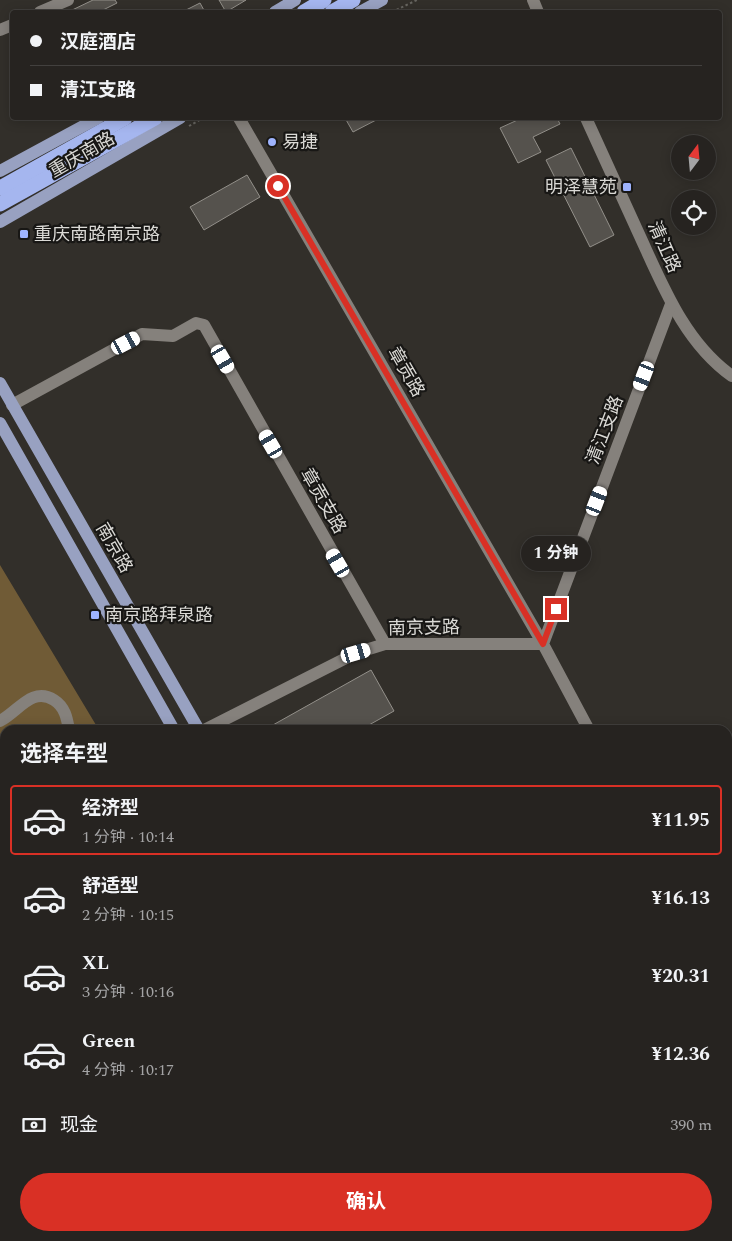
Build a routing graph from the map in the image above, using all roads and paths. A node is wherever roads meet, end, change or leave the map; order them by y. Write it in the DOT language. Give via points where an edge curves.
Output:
graph roads {
  1 [pos="68,0"];
  2 [pos="295,0"];
  3 [pos="324,0"];
  4 [pos="353,0"];
  5 [pos="382,0"];
  6 [pos="416,0"];
  7 [pos="45,10"];
  8 [pos="278,10"];
  9 [pos="307,10"];
  10 [pos="336,10"];
  11 [pos="364,10"];
  12 [pos="396,10"];
  13 [pos="94,120"];
  14 [pos="121,120"];
  15 [pos="151,120"];
  16 [pos="177,120"];
  17 [pos="240,120"];
  18 [pos="587,120"];
  19 [pos="0,171"];
  20 [pos="0,188"];
  21 [pos="0,204"];
  22 [pos="0,222"];
  23 [pos="671,304"];
  24 [pos="732,376"];
  25 [pos="0,383"];
  26 [pos="12,405"];
  27 [pos="0,422"];
  28 [pos="385,644"];
  29 [pos="543,644"];
  30 [pos="0,721"];
  31 [pos="67,725"];
  32 [pos="171,725"];
  33 [pos="195,725"];
  34 [pos="214,725"];
  35 [pos="587,725"];
  1 -- 7 [label="street"];
  2 -- 8 [label="main road"];
  3 -- 9 [label="highway"];
  4 -- 10 [label="highway"];
  5 -- 11 [label="main road"];
  6 -- 12 [label="path"];
  13 -- 19 [label="main road, 重庆南路"];
  14 -- 20 [label="highway"];
  15 -- 21 [label="highway"];
  16 -- 22 [label="main road, 重庆南路"];
  17 -- 29 [label="street, 章贡路"];
  18 -- 23 [label="street, 清江路"];
  23 -- 24 [label="street, 清江路" via="696,341 720,368"];
  23 -- 29 [label="street, 清江支路"];
  25 -- 26 [label="main road, 南京路"];
  26 -- 28 [label="street, 章贡支路" via="142,334 173,336 196,323 204,326"];
  26 -- 33 [label="main road, 南京路"];
  27 -- 32 [label="main road"];
  28 -- 29 [label="street, 南京支路"];
  28 -- 34 [label="street, 南京支路" via="356,653"];
  29 -- 35 [label="street"];
  30 -- 31 [label="street" via="28,700 46,695 62,707"];
}
